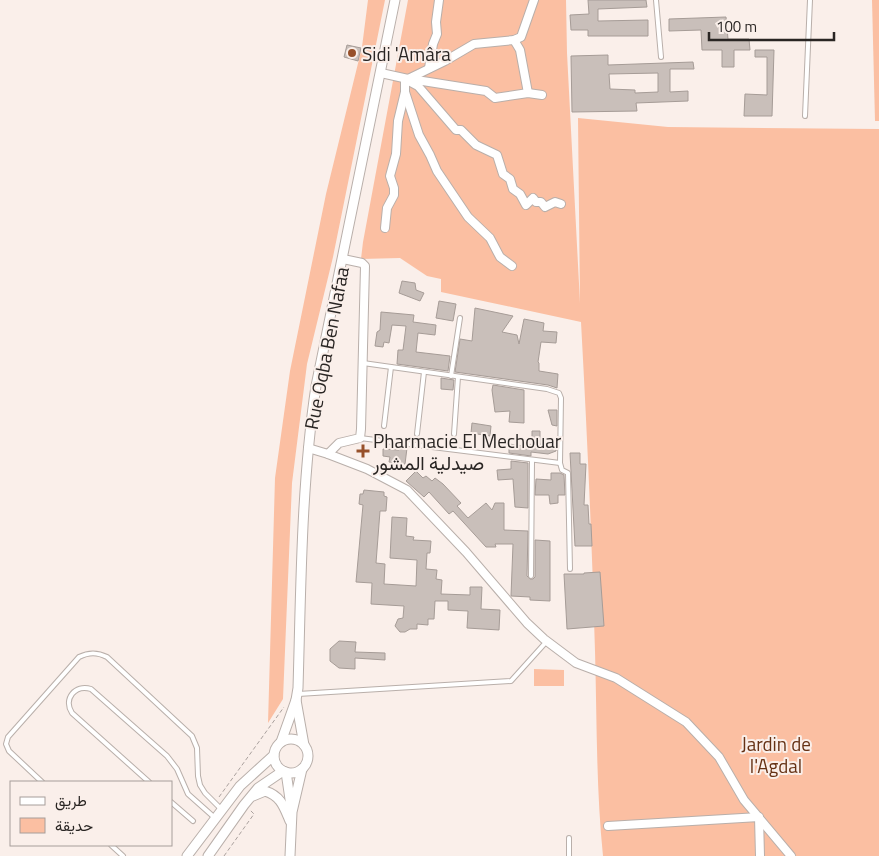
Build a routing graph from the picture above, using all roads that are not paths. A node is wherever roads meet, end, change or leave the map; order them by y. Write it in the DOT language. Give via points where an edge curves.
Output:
graph roads {
  1 [pos="395,0"];
  2 [pos="439,0"];
  3 [pos="534,0"];
  4 [pos="656,0"];
  5 [pos="810,0"];
  6 [pos="514,40"];
  7 [pos="661,57"];
  8 [pos="429,68"];
  9 [pos="381,73"];
  10 [pos="407,79"];
  11 [pos="406,92"];
  12 [pos="528,92"];
  13 [pos="542,95"];
  14 [pos="805,116"];
  15 [pos="561,204"];
  16 [pos="385,228"];
  17 [pos="343,259"];
  18 [pos="512,266"];
  19 [pos="460,318"];
  20 [pos="363,363"];
  21 [pos="391,367"];
  22 [pos="424,372"];
  23 [pos="451,376"];
  24 [pos="458,377"];
  25 [pos="384,426"];
  26 [pos="417,434"];
  27 [pos="454,434"];
  28 [pos="360,438"];
  29 [pos="308,448"];
  30 [pos="328,454"];
  31 [pos="532,461"];
  32 [pos="560,464"];
  33 [pos="570,569"];
  34 [pos="532,576"];
  35 [pos="547,641"];
  36 [pos="296,697"];
  37 [pos="281,742"];
  38 [pos="304,745"];
  39 [pos="274,755"];
  40 [pos="302,769"];
  41 [pos="285,772"];
  42 [pos="41,781"];
  43 [pos="149,781"];
  44 [pos="250,797"];
  45 [pos="172,803"];
  46 [pos="218,807"];
  47 [pos="292,812"];
  48 [pos="759,817"];
  49 [pos="216,818"];
  50 [pos="193,821"];
  51 [pos="292,824"];
  52 [pos="608,826"];
  53 [pos="569,838"];
  54 [pos="112,846"];
  55 [pos="123,856"];
  56 [pos="187,856"];
  57 [pos="208,856"];
  58 [pos="290,856"];
  59 [pos="569,856"];
  60 [pos="760,856"];
  61 [pos="791,856"];
  1 -- 9 [label="street, Rue Oqba Ben Nafaa"];
  2 -- 8 [label="street" via="437,34"];
  3 -- 6 [label="street" via="520,37"];
  4 -- 7 [label="lane"];
  5 -- 14 [label="lane"];
  6 -- 8 [label="street" via="474,44"];
  6 -- 12 [label="street" via="520,50"];
  8 -- 10 [label="street"];
  9 -- 10 [label="street"];
  9 -- 17 [label="street, Rue Oqba Ben Nafaa"];
  10 -- 11 [label="street"];
  10 -- 12 [label="street" via="486,91 495,98"];
  10 -- 15 [label="street" via="418,86 456,130 461,130 476,145 497,155 503,174 510,179 513,189 526,205 533,198 545,207 555,202"];
  11 -- 16 [label="street" via="390,176 394,195 387,208"];
  11 -- 18 [label="street" via="419,135 437,171 468,217 490,238 500,257"];
  12 -- 13 [label="street"];
  17 -- 20 [label="street" via="365,266"];
  17 -- 29 [label="street, Rue Oqba Ben Nafaa" via="316,386"];
  19 -- 23 [label="lane"];
  20 -- 21 [label="lane"];
  20 -- 28 [label="street"];
  21 -- 22 [label="lane"];
  21 -- 25 [label="lane"];
  22 -- 23 [label="lane"];
  22 -- 26 [label="lane"];
  23 -- 24 [label="lane"];
  24 -- 27 [label="lane"];
  24 -- 32 [label="lane" via="559,393"];
  28 -- 30 [label="street" via="339,443"];
  28 -- 31 [label="lane"];
  29 -- 30 [label="street"];
  29 -- 36 [label="street, Rue Oqba Ben Nafaa"];
  30 -- 35 [label="street" via="406,490"];
  31 -- 32 [label="lane"];
  31 -- 34 [label="lane"];
  32 -- 33 [label="lane" via="568,473"];
  35 -- 36 [label="lane" via="511,681"];
  35 -- 48 [label="street" via="576,663 616,678 686,722 719,757 744,800"];
  36 -- 37 [label="street, Rue Oqba Ben Nafaa"];
  36 -- 38 [label="street, Rue Oqba Ben Nafaa"];
  37 -- 38 [label="street" via="295,740"];
  37 -- 39 [label="street"];
  38 -- 40 [label="street" via="308,760"];
  39 -- 41 [label="street" via="276,764"];
  39 -- 46 [label="street"];
  40 -- 41 [label="street"];
  40 -- 47 [label="street"];
  41 -- 44 [label="street" via="258,788"];
  41 -- 47 [label="street"];
  42 -- 46 [label="lane" via="9,751 6,744 8,736 79,657 96,653 107,658 188,731 197,748 200,785"];
  43 -- 49 [label="lane" via="72,713 68,704 76,690 91,689 167,756 178,769 188,794"];
  44 -- 51 [label="street" via="265,791 276,796"];
  44 -- 57 [label="street"];
  45 -- 50 [label="lane"];
  46 -- 49 [label="street"];
  47 -- 51 [label="street"];
  48 -- 52 [label="street"];
  48 -- 60 [label="street"];
  48 -- 61 [label="street"];
  49 -- 56 [label="street"];
  51 -- 58 [label="street"];
  53 -- 59 [label="lane"];
  54 -- 55 [label="lane"];
}
